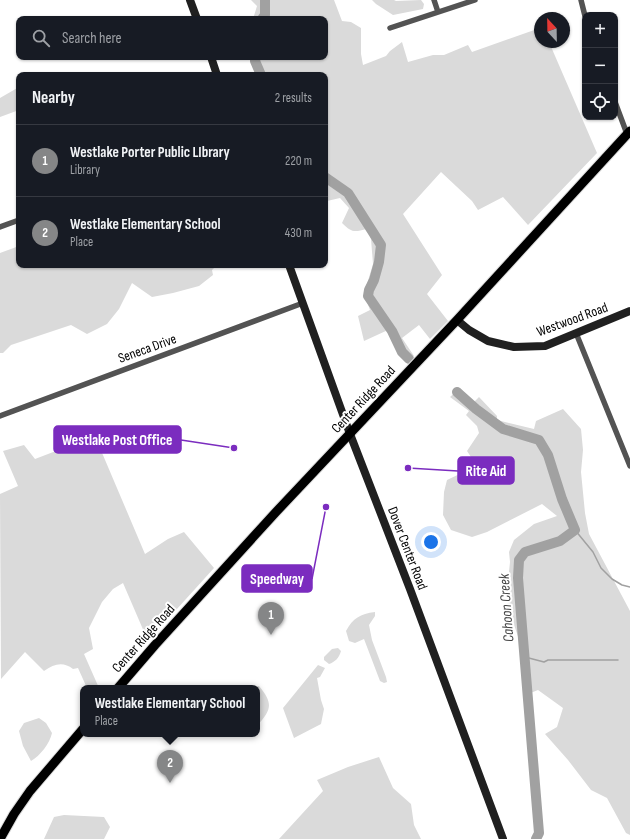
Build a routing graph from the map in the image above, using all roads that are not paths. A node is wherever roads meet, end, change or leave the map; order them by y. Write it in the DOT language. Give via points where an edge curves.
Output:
graph roads {
  1 [pos="190,0"];
  2 [pos="434,0"];
  3 [pos="475,0"];
  4 [pos="581,0"];
  5 [pos="438,12"];
  6 [pos="584,12"];
  7 [pos="196,16"];
  8 [pos="390,28"];
  9 [pos="212,60"];
  10 [pos="217,72"];
  11 [pos="618,109"];
  12 [pos="629,133"];
  13 [pos="16,221"];
  14 [pos="0,227"];
  15 [pos="290,268"];
  16 [pos="302,303"];
  17 [pos="630,311"];
  18 [pos="457,320"];
  19 [pos="576,333"];
  20 [pos="0,416"];
  21 [pos="350,434"];
  22 [pos="630,466"];
  23 [pos="121,685"];
  24 [pos="80,733"];
  25 [pos="1,833"];
  26 [pos="504,839"];
  1 -- 7 [label="street"];
  2 -- 5 [label="street"];
  3 -- 5 [label="street"];
  4 -- 6 [label="street"];
  5 -- 8 [label="street"];
  9 -- 10 [label="street"];
  11 -- 12 [label="street"];
  12 -- 18 [label="main road, Center Ridge Road"];
  13 -- 14 [label="street"];
  15 -- 16 [label="street, Dover Center Road"];
  16 -- 20 [label="street, Seneca Drive"];
  16 -- 21 [label="street, Dover Center Road"];
  17 -- 19 [label="street, Westwood Road"];
  18 -- 19 [label="street, Westwood Road" via="488,341 514,347 545,346"];
  18 -- 21 [label="main road, Center Ridge Road"];
  19 -- 22 [label="street"];
  21 -- 23 [label="main road, Center Ridge Road"];
  21 -- 26 [label="street, Dover Center Road"];
  24 -- 25 [label="main road" via="30,791"];
}
